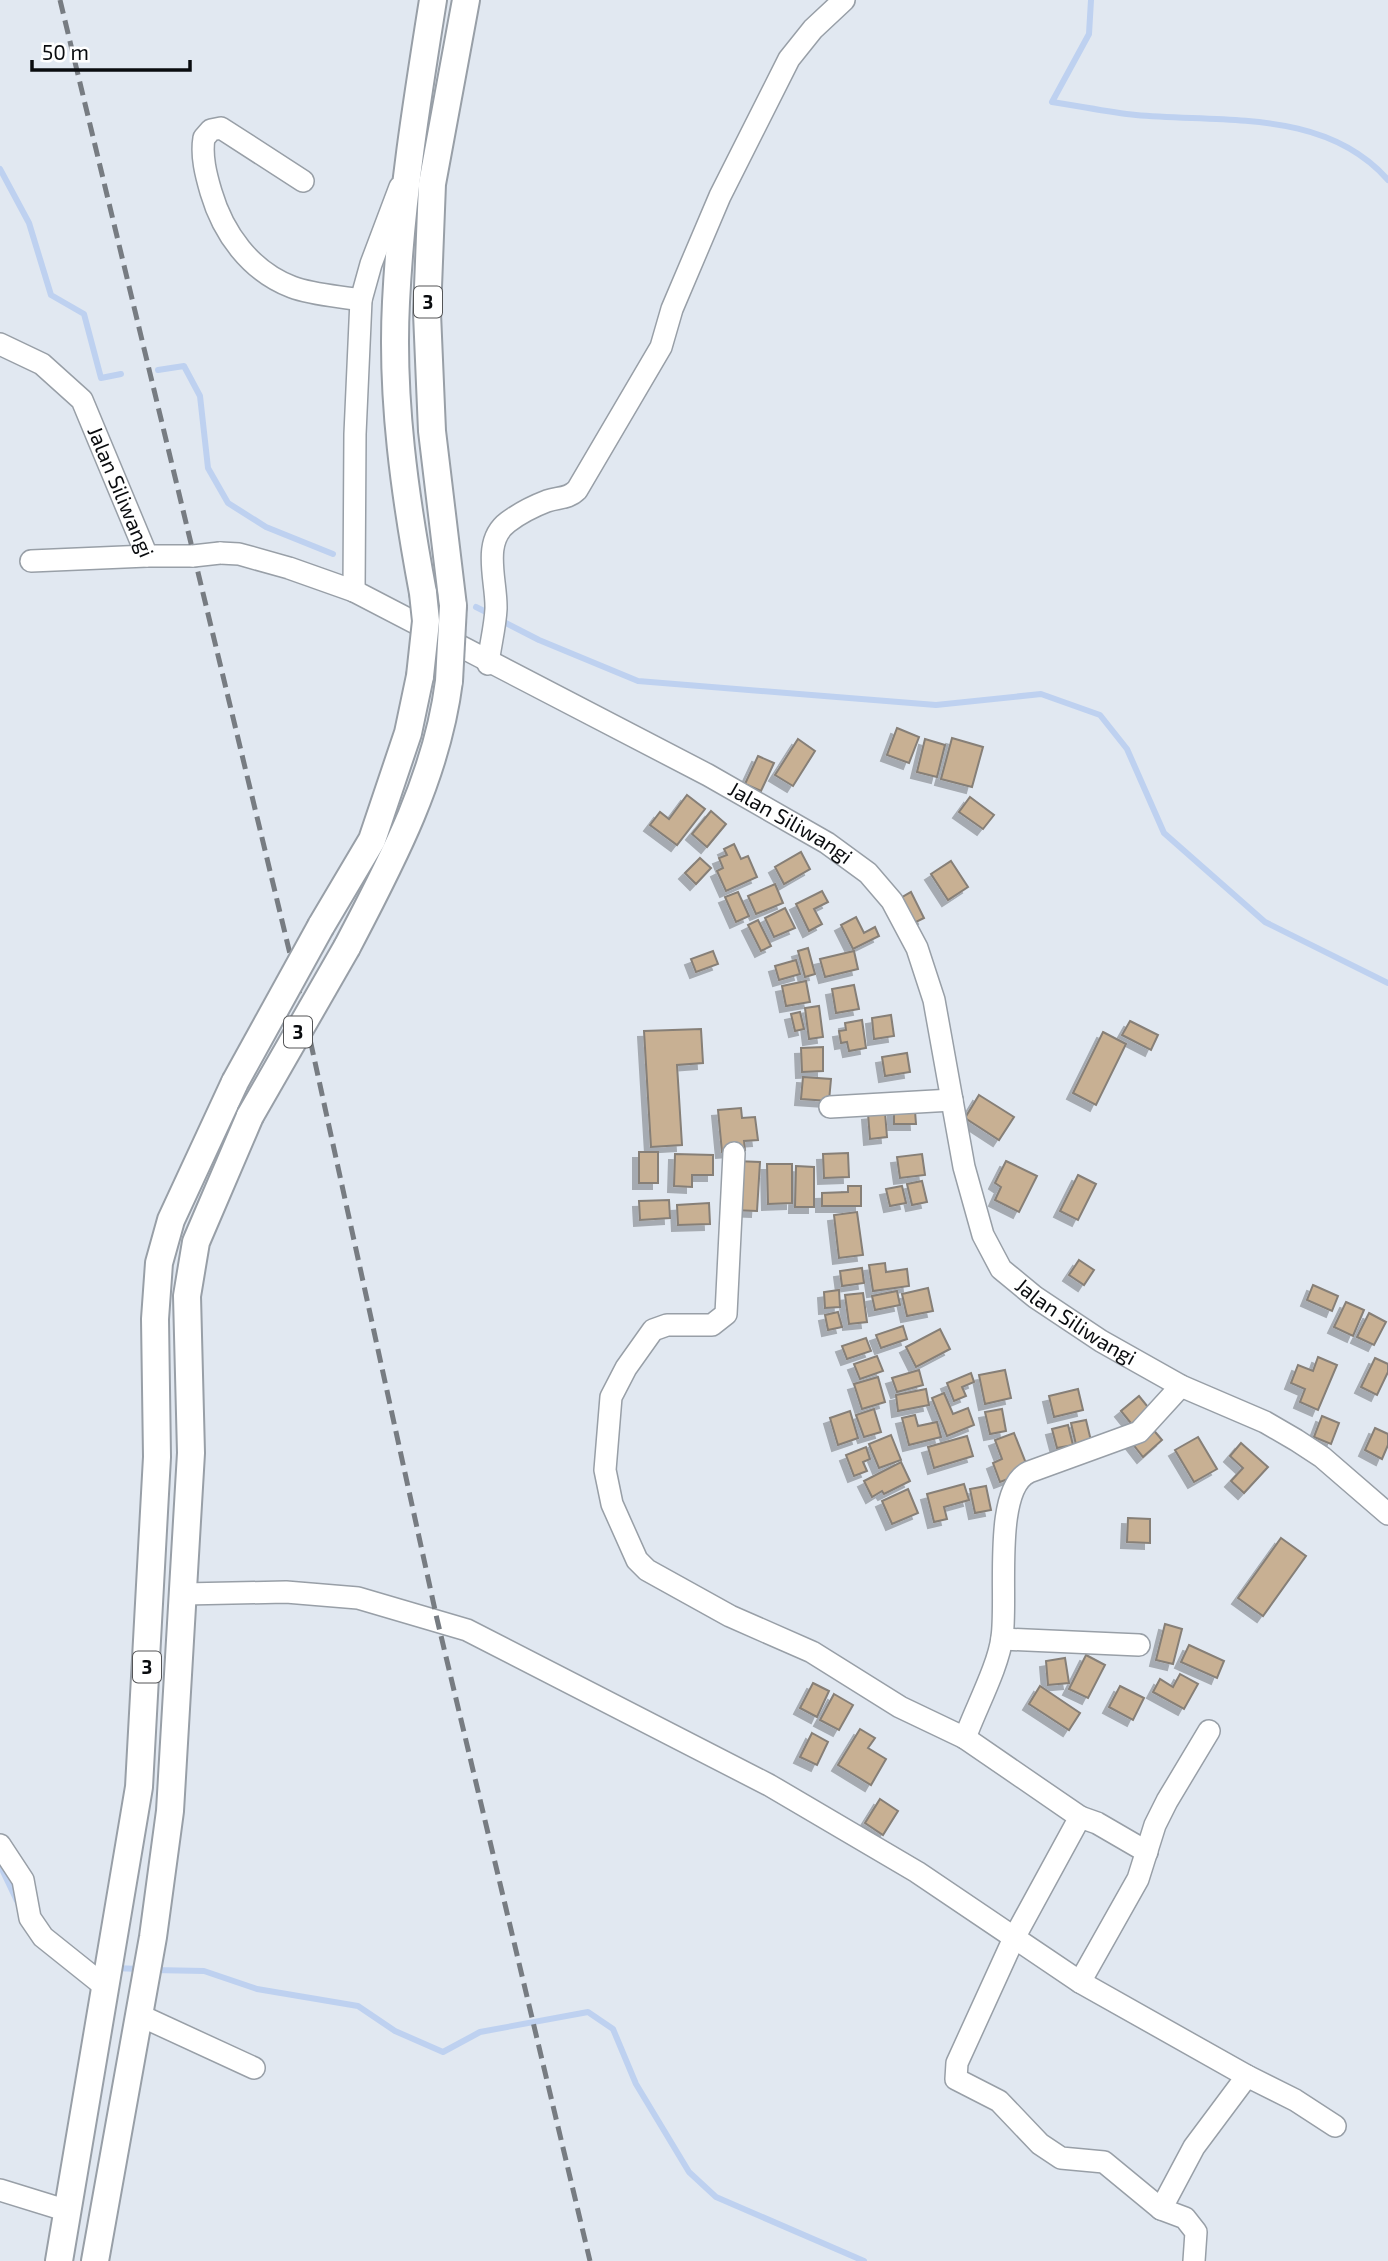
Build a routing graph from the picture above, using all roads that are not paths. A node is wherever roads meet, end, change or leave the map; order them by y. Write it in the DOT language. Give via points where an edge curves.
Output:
graph roads {
  1 [pos="433,0"];
  2 [pos="466,0"];
  3 [pos="844,0"];
  4 [pos="406,172"];
  5 [pos="303,181"];
  6 [pos="361,300"];
  7 [pos="0,344"];
  8 [pos="147,556"];
  9 [pos="31,561"];
  10 [pos="354,592"];
  11 [pos="488,664"];
  12 [pos="952,1100"];
  13 [pos="830,1107"];
  14 [pos="734,1153"];
  15 [pos="1181,1386"];
  16 [pos="1388,1514"];
  17 [pos="184,1594"];
  18 [pos="1002,1639"];
  19 [pos="1139,1645"];
  20 [pos="1209,1731"];
  21 [pos="965,1738"];
  22 [pos="1080,1817"];
  23 [pos="0,1845"];
  24 [pos="1147,1852"];
  25 [pos="1014,1938"];
  26 [pos="1080,1982"];
  27 [pos="103,1985"];
  28 [pos="139,2015"];
  29 [pos="254,2068"];
  30 [pos="1247,2077"];
  31 [pos="1335,2126"];
  32 [pos="0,2190"];
  33 [pos="1161,2209"];
  34 [pos="68,2210"];
  35 [pos="59,2261"];
  36 [pos="95,2261"];
  37 [pos="1194,2261"];
  1 -- 4 [label="main road, 3"];
  2 -- 17 [label="main road, 3, bridge" via="432,184 427,313 432,431 453,606 445,717 393,860 250,1116 196,1242 187,1296 191,1453"];
  3 -- 11 [label="street" via="797,46 765,103 672,309 661,347 577,490 567,498 526,511 498,533 492,551 495,615"];
  4 -- 6 [label="street"];
  4 -- 27 [label="main road, 3, bridge" via="396,304 398,415 426,621 420,676 408,733 372,840 235,1082 171,1220 159,1263 157,1457 139,1787"];
  5 -- 6 [label="street" via="221,128 204,138 206,176 229,237 263,271 293,287"];
  6 -- 10 [label="street"];
  7 -- 8 [label="street, Jalan Siliwangi" via="42,363 82,400"];
  8 -- 9 [label="street"];
  8 -- 10 [label="street, Jalan Siliwangi, bridge" via="239,554"];
  10 -- 11 [label="street, Jalan Siliwangi"];
  11 -- 12 [label="street, Jalan Siliwangi" via="775,813 868,873 892,901 917,948 934,1000"];
  12 -- 13 [label="street"];
  12 -- 15 [label="street, Jalan Siliwangi" via="983,1235 1001,1269 1063,1316"];
  14 -- 21 [label="street" via="726,1314 712,1325 657,1327 611,1397 606,1470 627,1543 647,1570 730,1616 812,1652 900,1707"];
  15 -- 16 [label="street, Jalan Siliwangi" via="1296,1440"];
  15 -- 18 [label="street" via="1139,1432 1022,1475 1006,1519"];
  17 -- 25 [label="street" via="286,1592 358,1598 467,1630 769,1785 917,1872"];
  17 -- 28 [label="main road, 3" via="170,1811"];
  18 -- 19 [label="street"];
  18 -- 21 [label="street"];
  20 -- 24 [label="street" via="1167,1801"];
  21 -- 22 [label="street"];
  22 -- 24 [label="street"];
  22 -- 25 [label="street"];
  23 -- 27 [label="street" via="23,1880 30,1918 43,1937"];
  24 -- 26 [label="street" via="1138,1879"];
  25 -- 26 [label="street"];
  25 -- 33 [label="street" via="957,2063 956,2079 999,2101 1040,2144 1061,2158 1104,2162"];
  26 -- 30 [label="street"];
  27 -- 34 [label="main road, 3"];
  28 -- 29 [label="street"];
  28 -- 36 [label="main road, 3"];
  30 -- 31 [label="street"];
  30 -- 33 [label="street" via="1199,2139"];
  32 -- 34 [label="street"];
  33 -- 37 [label="street" via="1193,2225 1197,2239"];
  34 -- 35 [label="main road, 3"];
}
